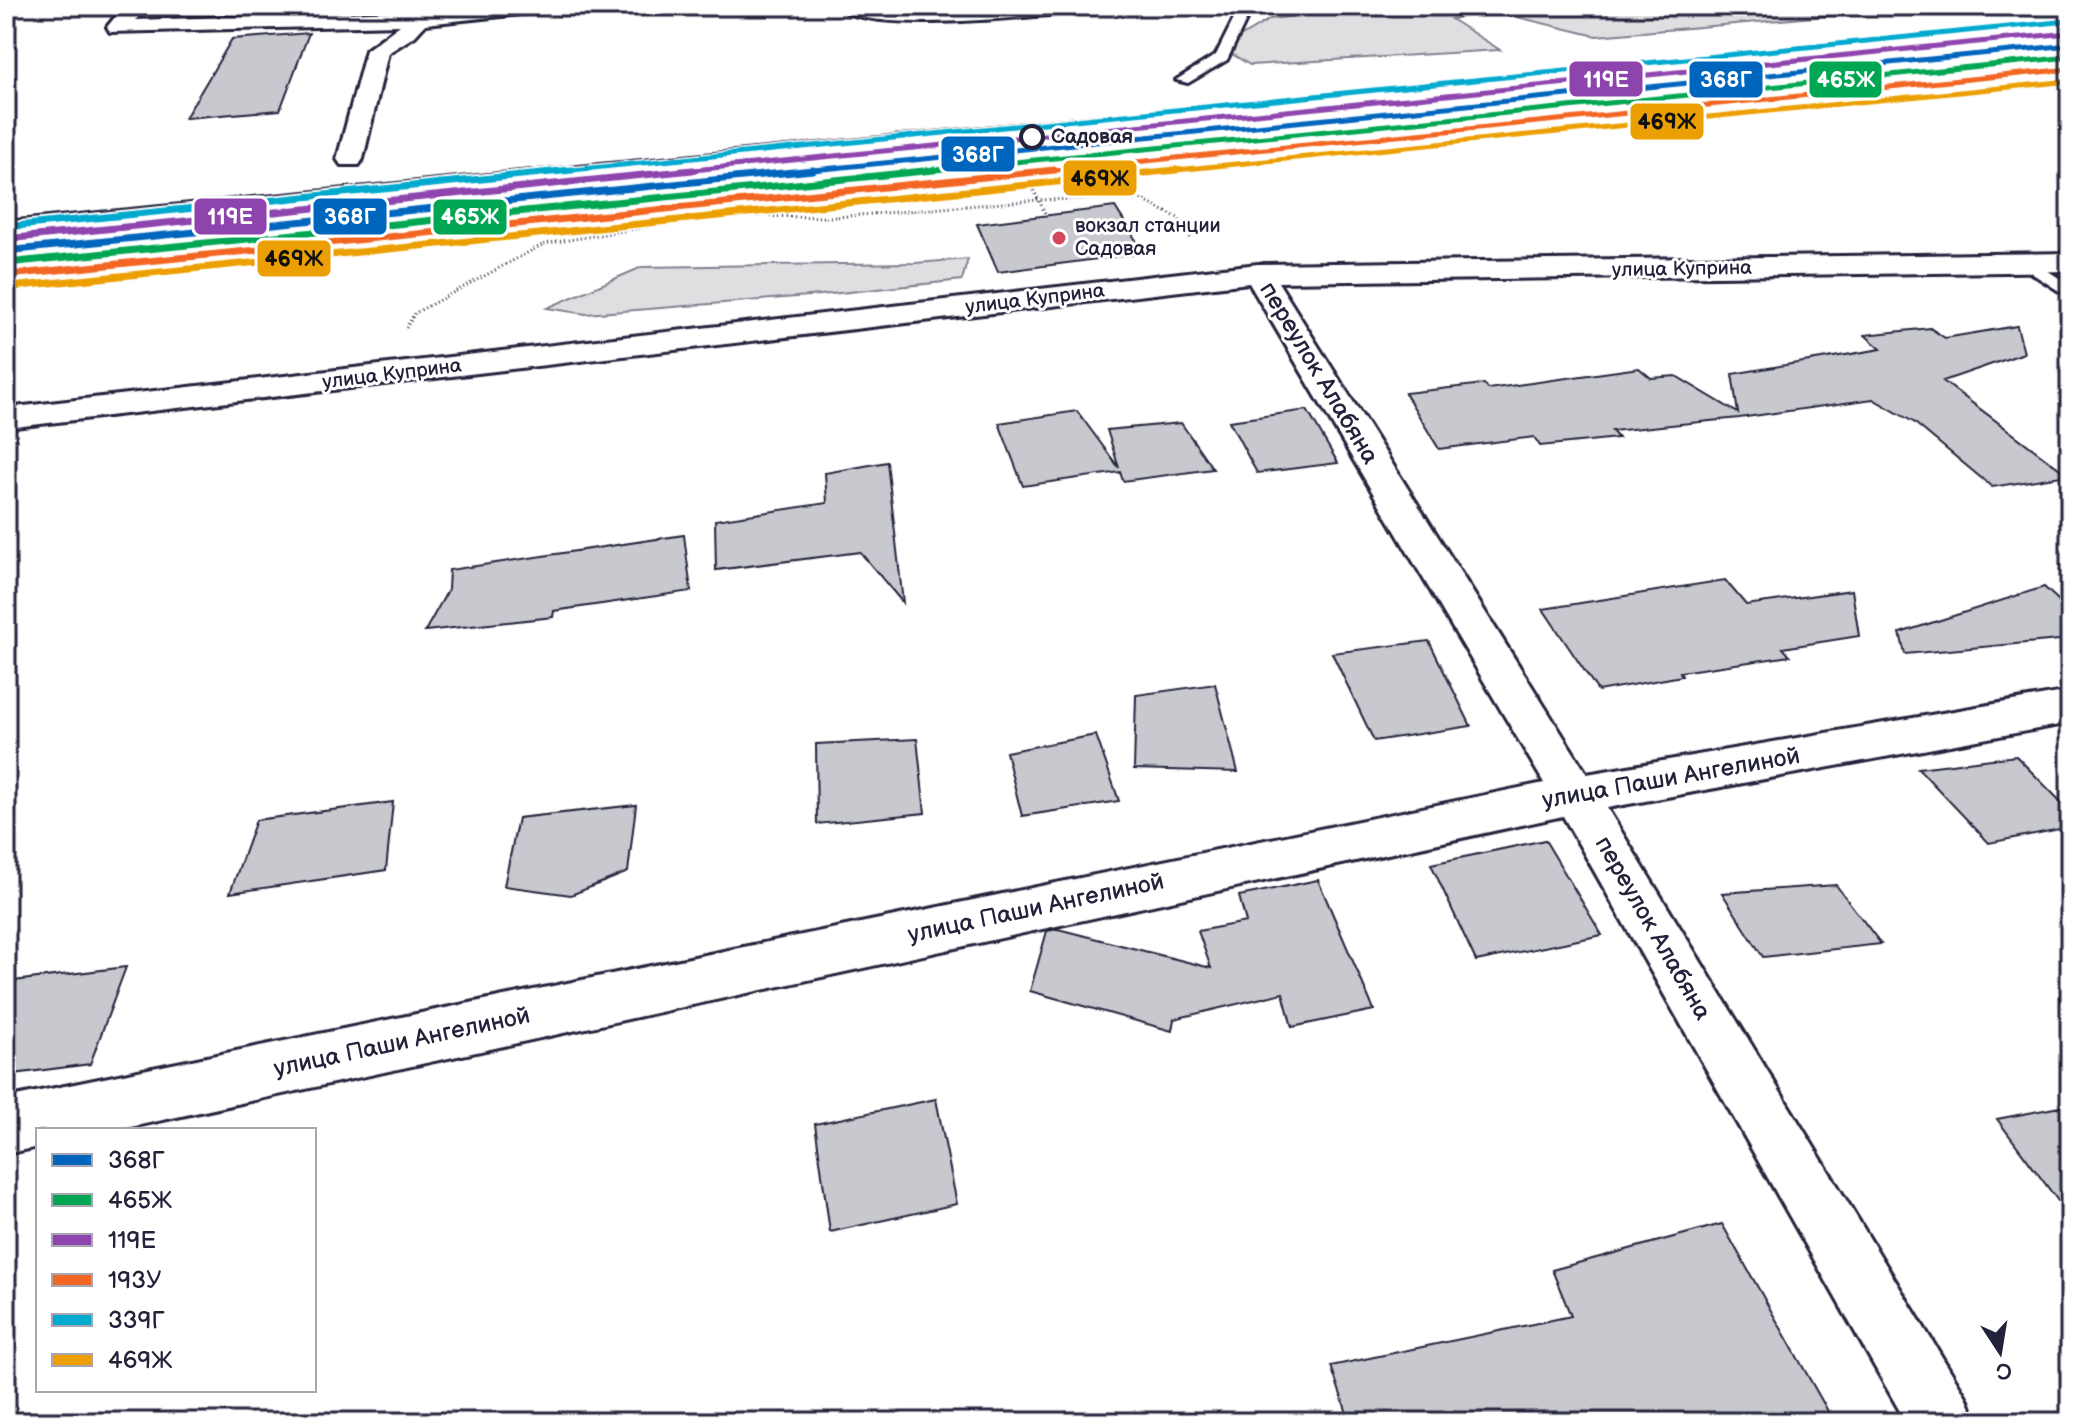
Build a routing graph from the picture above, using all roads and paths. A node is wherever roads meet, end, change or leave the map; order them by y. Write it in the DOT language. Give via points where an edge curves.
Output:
graph roads {
  1 [pos="136,6"];
  2 [pos="539,6"];
  3 [pos="849,6"];
  4 [pos="1083,6"];
  5 [pos="1226,6"];
  6 [pos="1302,6"];
  7 [pos="1244,11"];
  8 [pos="419,18"];
  9 [pos="1183,80"];
  10 [pos="350,159"];
  11 [pos="1023,169"];
  12 [pos="1038,200"];
  13 [pos="1046,215"];
  14 [pos="2070,262"];
  15 [pos="2031,265"];
  16 [pos="1237,275"];
  17 [pos="2070,293"];
  18 [pos="376,376"];
  19 [pos="6,418"];
  20 [pos="2070,707"];
  21 [pos="1575,795"];
  22 [pos="6,1126"];
  23 [pos="1943,1422"];
  1 -- 8 [label="street" via="118,27"];
  2 -- 8 [label="street"];
  3 -- 4 [label="street" via="919,18"];
  5 -- 7 [label="lane"];
  6 -- 7 [label="lane"];
  7 -- 9 [label="lane" via="1222,57"];
  8 -- 10 [label="street" via="377,50"];
  11 -- 12 [label="path"];
  12 -- 13 [label="path"];
  12 -- 16 [label="path" via="1138,198 1178,218"];
  12 -- 18 [label="path" via="836,217 715,216 544,244 415,313"];
  14 -- 15 [label="street, улица Куприна"];
  15 -- 16 [label="street, улица Куприна"];
  15 -- 17 [label="lane"];
  16 -- 18 [label="street, улица Куприна"];
  16 -- 21 [label="street, переулок Алабяна"];
  18 -- 19 [label="street, улица Куприна"];
  20 -- 21 [label="street, улица Паши Ангелиной"];
  21 -- 22 [label="street, улица Паши Ангелиной"];
  21 -- 23 [label="street, переулок Алабяна"];
}
